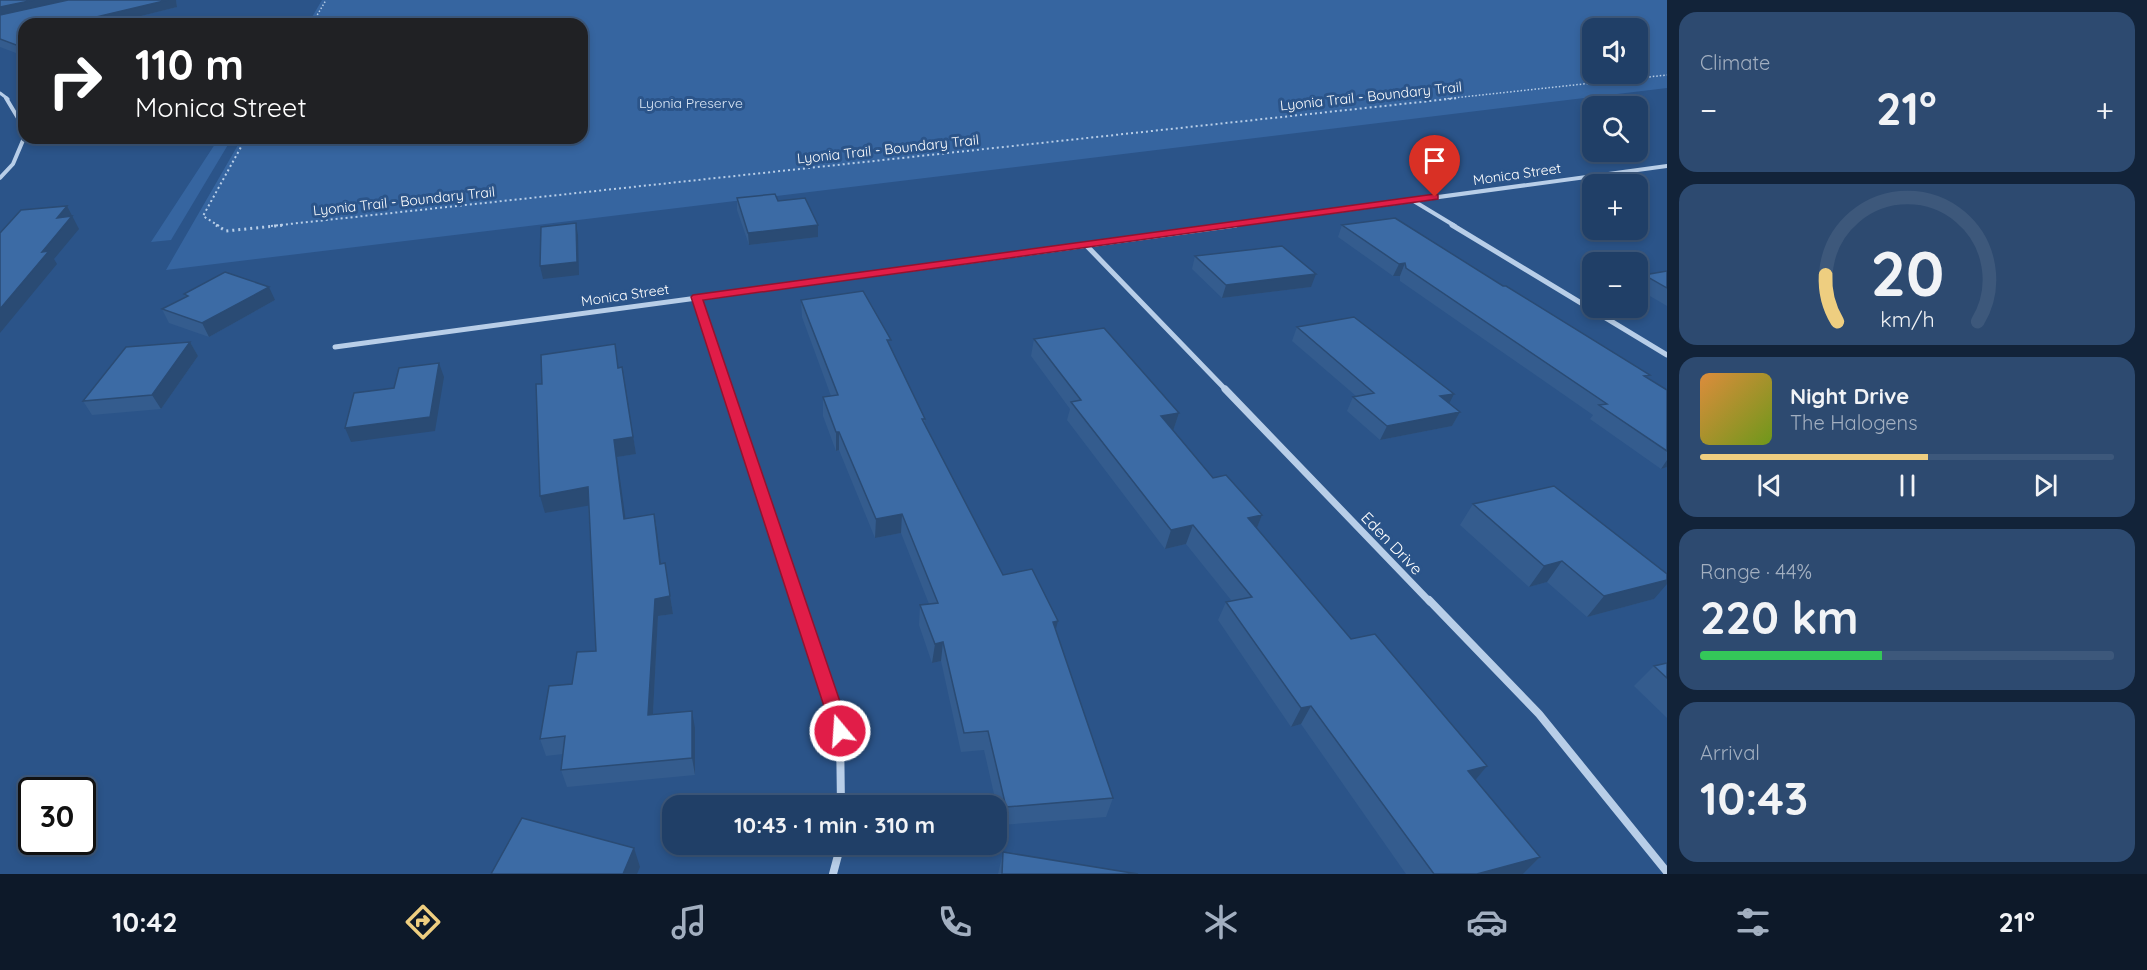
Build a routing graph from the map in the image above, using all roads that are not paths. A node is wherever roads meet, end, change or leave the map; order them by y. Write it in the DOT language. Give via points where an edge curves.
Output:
graph roads {
  1 [pos="0,93"];
  2 [pos="18,117"];
  3 [pos="21,144"];
  4 [pos="1667,166"];
  5 [pos="0,178"];
  6 [pos="1412,200"];
  7 [pos="1086,244"];
  8 [pos="697,297"];
  9 [pos="335,347"];
  10 [pos="1667,355"];
  11 [pos="841,795"];
  12 [pos="838,855"];
  13 [pos="1667,872"];
  14 [pos="833,874"];
  1 -- 2 [label="street"];
  3 -- 5 [label="street" via="13,164"];
  4 -- 6 [label="street, Monica Street"];
  6 -- 7 [label="street, Monica Street"];
  6 -- 10 [label="street"];
  7 -- 8 [label="street, Monica Street"];
  7 -- 13 [label="street, Eden Drive" via="1539,714"];
  8 -- 9 [label="street, Monica Street"];
  8 -- 11 [label="street" via="840,731"];
  12 -- 14 [label="street"];
}
